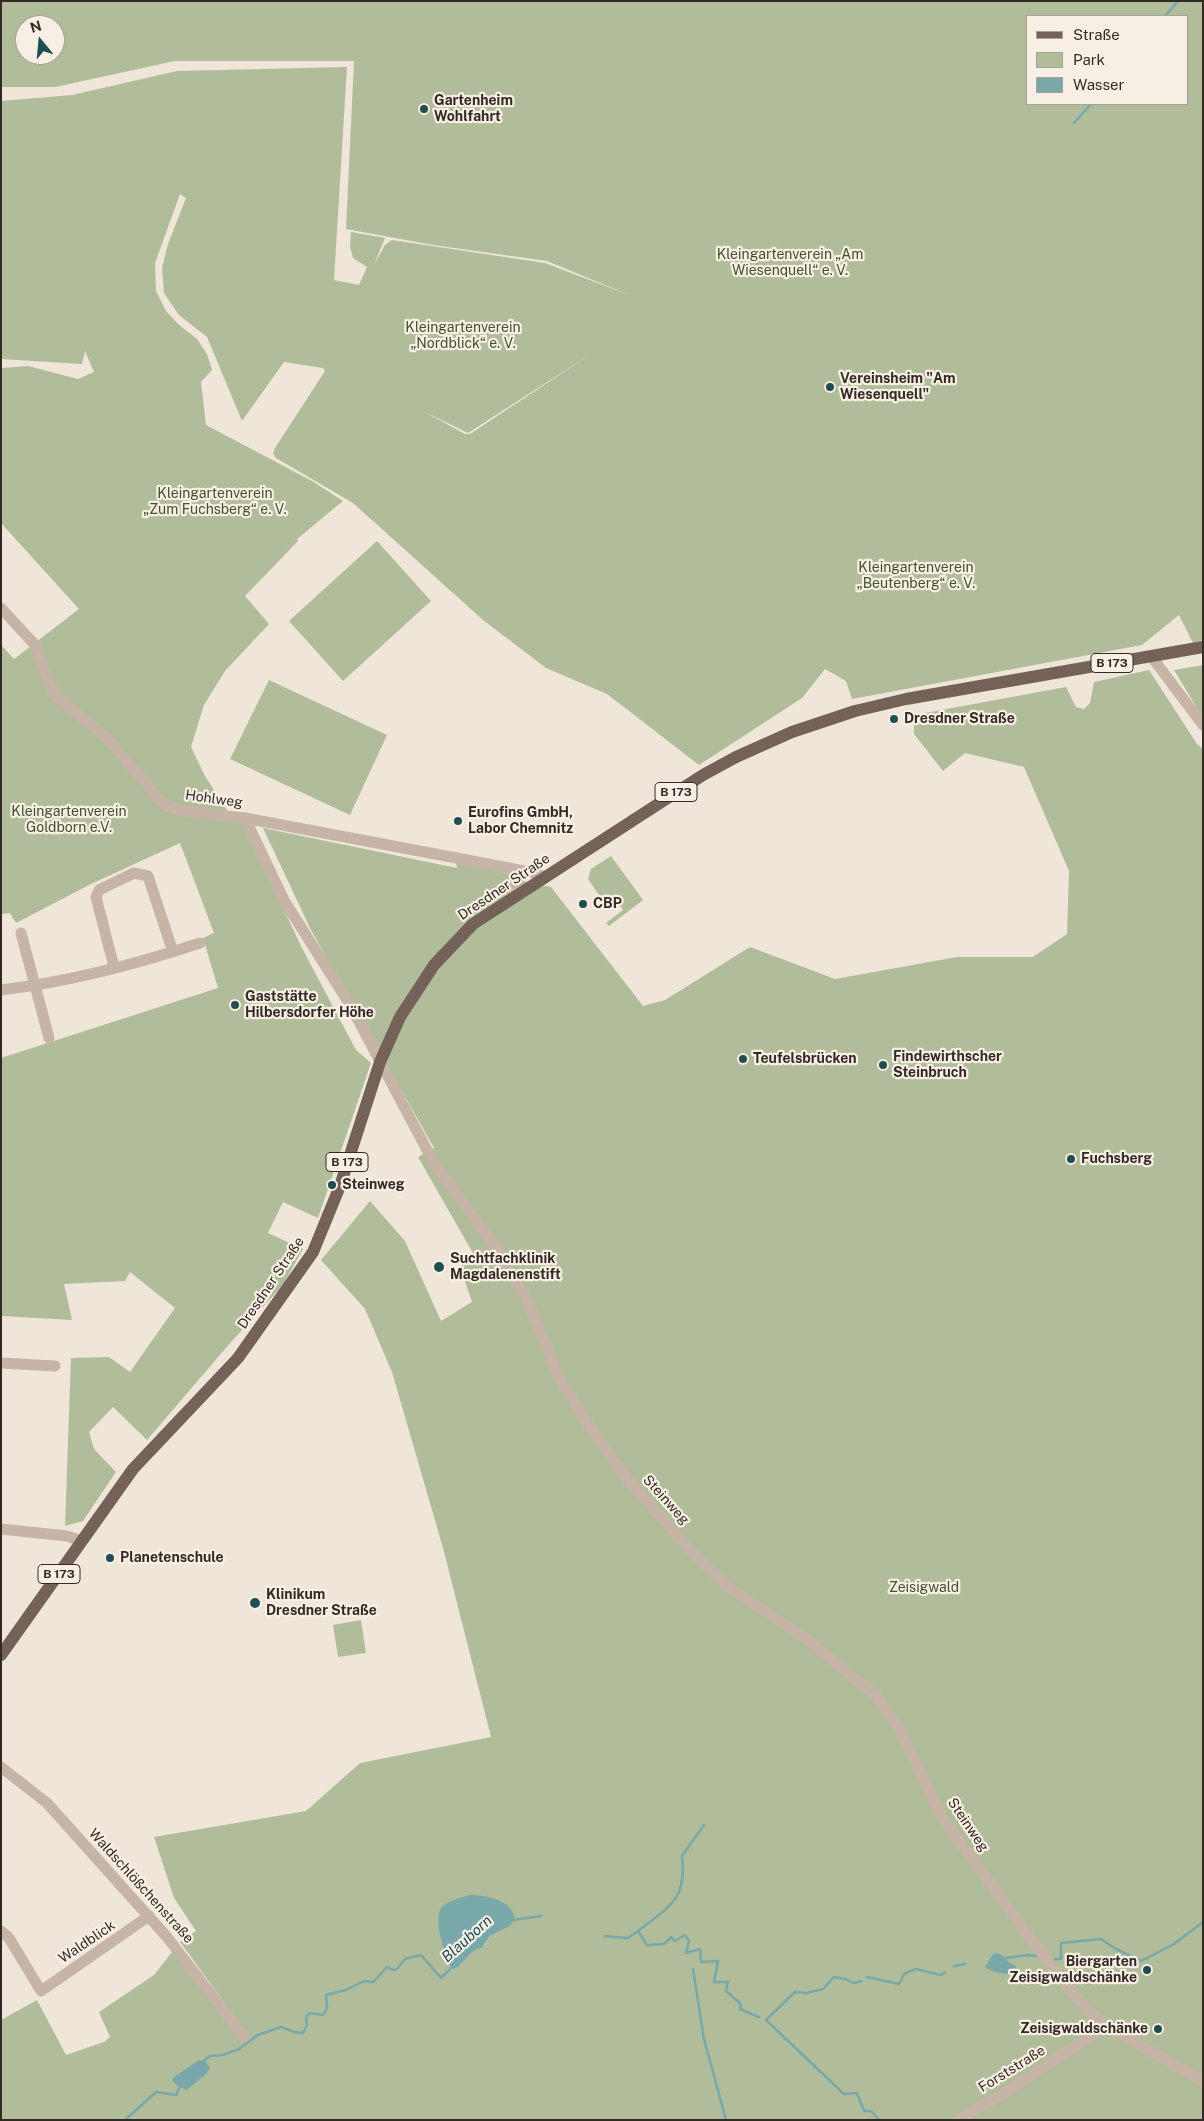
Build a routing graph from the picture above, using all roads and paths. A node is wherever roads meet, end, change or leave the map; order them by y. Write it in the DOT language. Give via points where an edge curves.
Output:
graph roads {
  1 [pos="1,608"];
  2 [pos="1203,647"];
  3 [pos="1151,656"];
  4 [pos="1203,725"];
  5 [pos="245,818"];
  6 [pos="516,870"];
  7 [pos="542,879"];
  8 [pos="511,898"];
  9 [pos="21,933"];
  10 [pos="200,942"];
  11 [pos="173,952"];
  12 [pos="114,967"];
  13 [pos="36,986"];
  14 [pos="1,990"];
  15 [pos="49,1038"];
  16 [pos="380,1062"];
  17 [pos="1,1363"];
  18 [pos="55,1366"];
  19 [pos="1,1529"];
  20 [pos="82,1541"];
  21 [pos="1,1655"];
  22 [pos="1,1767"];
  23 [pos="149,1916"];
  24 [pos="1,1931"];
  25 [pos="1106,2026"];
  26 [pos="244,2037"];
  27 [pos="1203,2081"];
  28 [pos="958,2120"];
  1 -- 5 [label="street, Hohlweg" via="36,646 55,694 108,740 163,804 183,811"];
  2 -- 3 [label="main road, Dresdner Straße / B 173"];
  3 -- 4 [label="street"];
  3 -- 7 [label="main road, Dresdner Straße / B 173" via="906,700 855,711 792,732 703,775"];
  5 -- 6 [label="street, Hohlweg"];
  5 -- 16 [label="street, Steinweg" via="291,911"];
  6 -- 7 [label="street, Hohlweg" via="539,874"];
  6 -- 8 [label="street"];
  7 -- 8 [label="main road, Dresdner Straße / B 173"];
  8 -- 16 [label="main road, Dresdner Straße / B 173" via="473,924 434,965 400,1017"];
  9 -- 13 [label="street"];
  10 -- 11 [label="street"];
  11 -- 12 [label="street"];
  11 -- 12 [label="street" via="148,876 134,872 99,890 96,897"];
  12 -- 13 [label="street"];
  13 -- 14 [label="street"];
  13 -- 15 [label="street"];
  16 -- 20 [label="main road, Dresdner Straße / B 173" via="340,1186 313,1252 238,1358 133,1468"];
  16 -- 25 [label="street, Steinweg" via="435,1165 496,1247 526,1298 558,1375 627,1479 697,1557 732,1590 803,1636 876,1696 900,1728 942,1816 1070,1991"];
  17 -- 18 [label="street"];
  19 -- 20 [label="street" via="67,1536"];
  20 -- 21 [label="main road, Dresdner Straße / B 173"];
  22 -- 23 [label="street, Waldschlößchenstraße" via="47,1803"];
  23 -- 24 [label="street, Waldblick" via="41,1992"];
  23 -- 26 [label="street, Waldschlößchenstraße" via="189,1962"];
  25 -- 27 [label="street, Steinweg"];
  25 -- 28 [label="street, Forststraße"];
}
